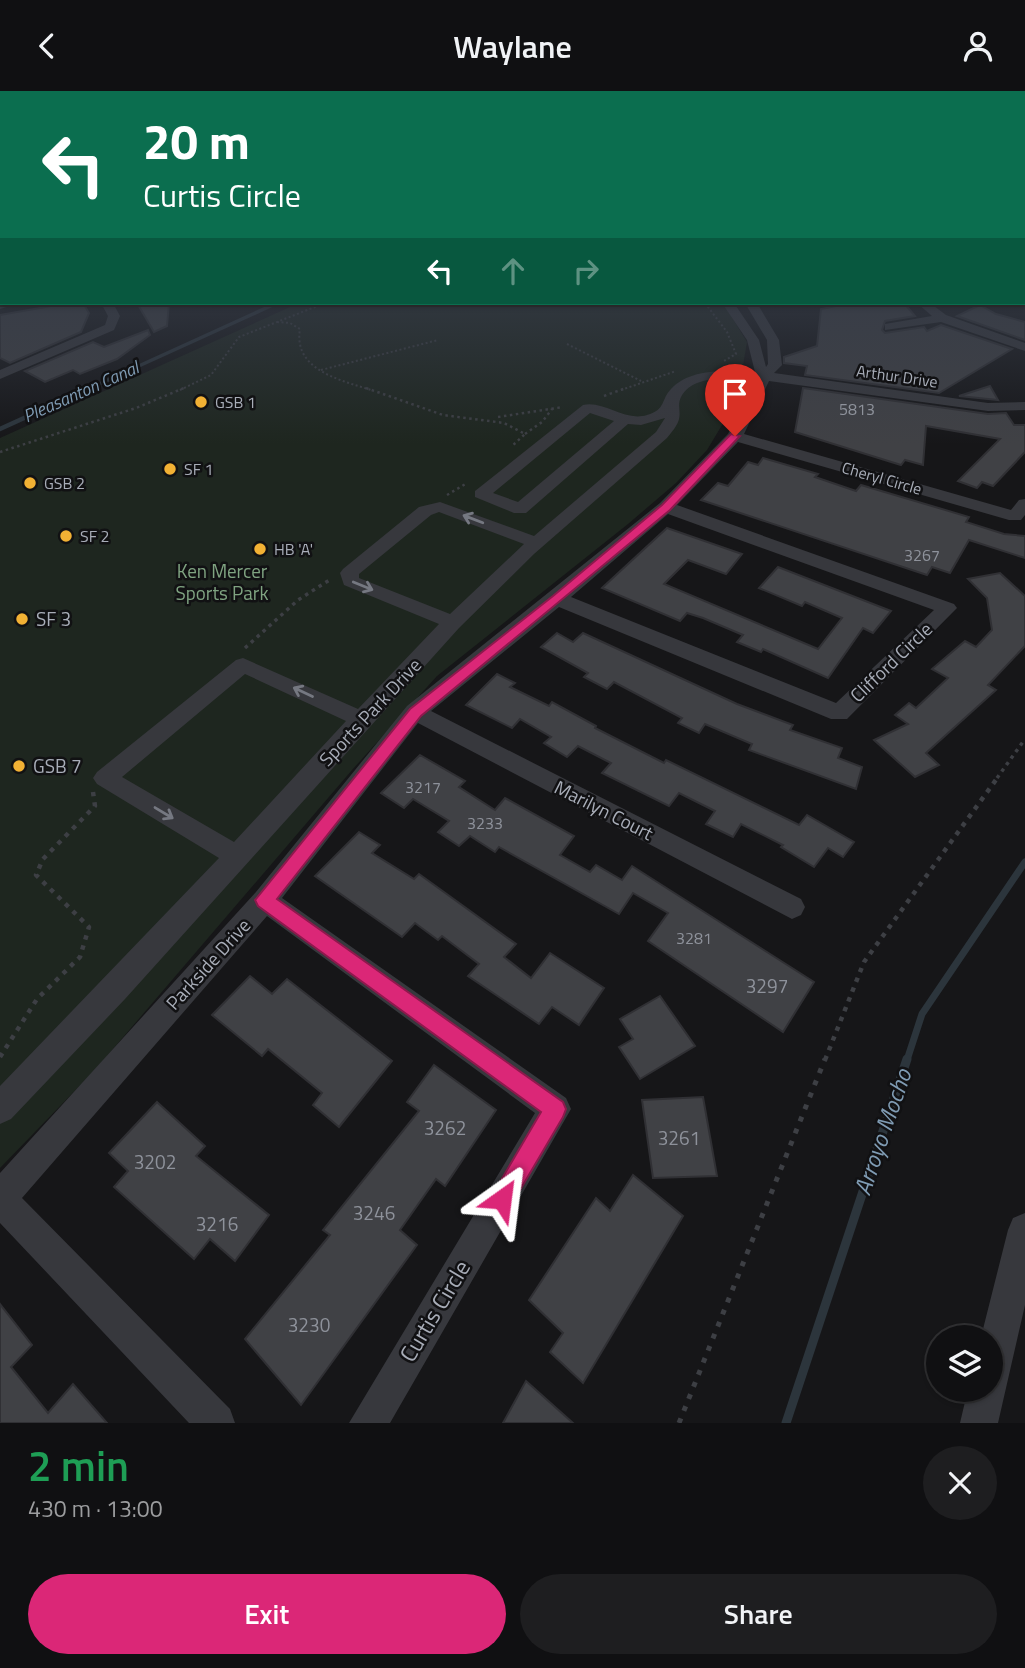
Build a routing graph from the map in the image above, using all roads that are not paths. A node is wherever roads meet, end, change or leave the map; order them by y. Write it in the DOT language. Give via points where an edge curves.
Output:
graph roads {
  1 [pos="113,319"];
  2 [pos="739,319"];
  3 [pos="761,319"];
  4 [pos="931,319"];
  5 [pos="948,319"];
  6 [pos="889,327"];
  7 [pos="1025,347"];
  8 [pos="754,348"];
  9 [pos="718,369"];
  10 [pos="0,375"];
  11 [pos="764,376"];
  12 [pos="671,406"];
  13 [pos="1025,406"];
  14 [pos="625,419"];
  15 [pos="735,436"];
  16 [pos="1025,504"];
  17 [pos="666,507"];
  18 [pos="520,509"];
  19 [pos="558,523"];
  20 [pos="537,543"];
  21 [pos="557,599"];
  22 [pos="452,622"];
  23 [pos="241,659"];
  24 [pos="415,712"];
  25 [pos="363,720"];
  26 [pos="98,780"];
  27 [pos="237,856"];
  28 [pos="265,900"];
  29 [pos="792,907"];
  30 [pos="0,1108"];
  31 [pos="0,1198"];
  32 [pos="1025,1230"];
  33 [pos="1002,1325"];
  34 [pos="984,1402"];
  35 [pos="216,1423"];
  36 [pos="368,1423"];
  37 [pos="979,1423"];
  1 -- 10 [label="street" via="110,327"];
  2 -- 8 [label="street"];
  3 -- 11 [label="street, Parkside Drive" via="773,339 775,365"];
  4 -- 6 [label="street"];
  5 -- 7 [label="street"];
  8 -- 9 [label="street"];
  8 -- 11 [label="street"];
  9 -- 11 [label="street, Sports Park Drive"];
  9 -- 12 [label="street, Sports Park Drive" via="681,388"];
  11 -- 13 [label="street, Arthur Drive" via="988,407"];
  11 -- 15 [label="street, Parkside Drive"];
  12 -- 14 [label="street" via="649,422"];
  12 -- 19 [label="street, Sports Park Drive" via="672,419 662,435"];
  14 -- 18 [label="street"];
  14 -- 18 [label="street" via="588,408 481,495"];
  15 -- 16 [label="street, Cheryl Circle" via="1015,516"];
  15 -- 17 [label="street, Parkside Drive"];
  17 -- 21 [label="street, Parkside Drive"];
  17 -- 21 [label="street, Clifford Circle" via="947,608 839,713"];
  18 -- 19 [label="street"];
  19 -- 20 [label="street, Sports Park Drive"];
  20 -- 22 [label="street, Sports Park Drive"];
  20 -- 22 [label="street, one-way" via="440,507 425,511 349,573 351,582"];
  21 -- 24 [label="street, Parkside Drive"];
  22 -- 25 [label="street, Sports Park Drive"];
  25 -- 23 [label="street, one-way"];
  23 -- 26 [label="street"];
  24 -- 28 [label="street, Parkside Drive"];
  24 -- 29 [label="street, Marilyn Court"];
  25 -- 27 [label="street, Sports Park Drive"];
  26 -- 27 [label="street, one-way"];
  27 -- 30 [label="street, Sports Park Drive" via="90,1019"];
  28 -- 31 [label="street, Parkside Drive"];
  28 -- 36 [label="street, Curtis Circle" via="555,1109"];
  31 -- 35 [label="street"];
  32 -- 33 [label="street"];
  34 -- 37 [label="street"];
}
